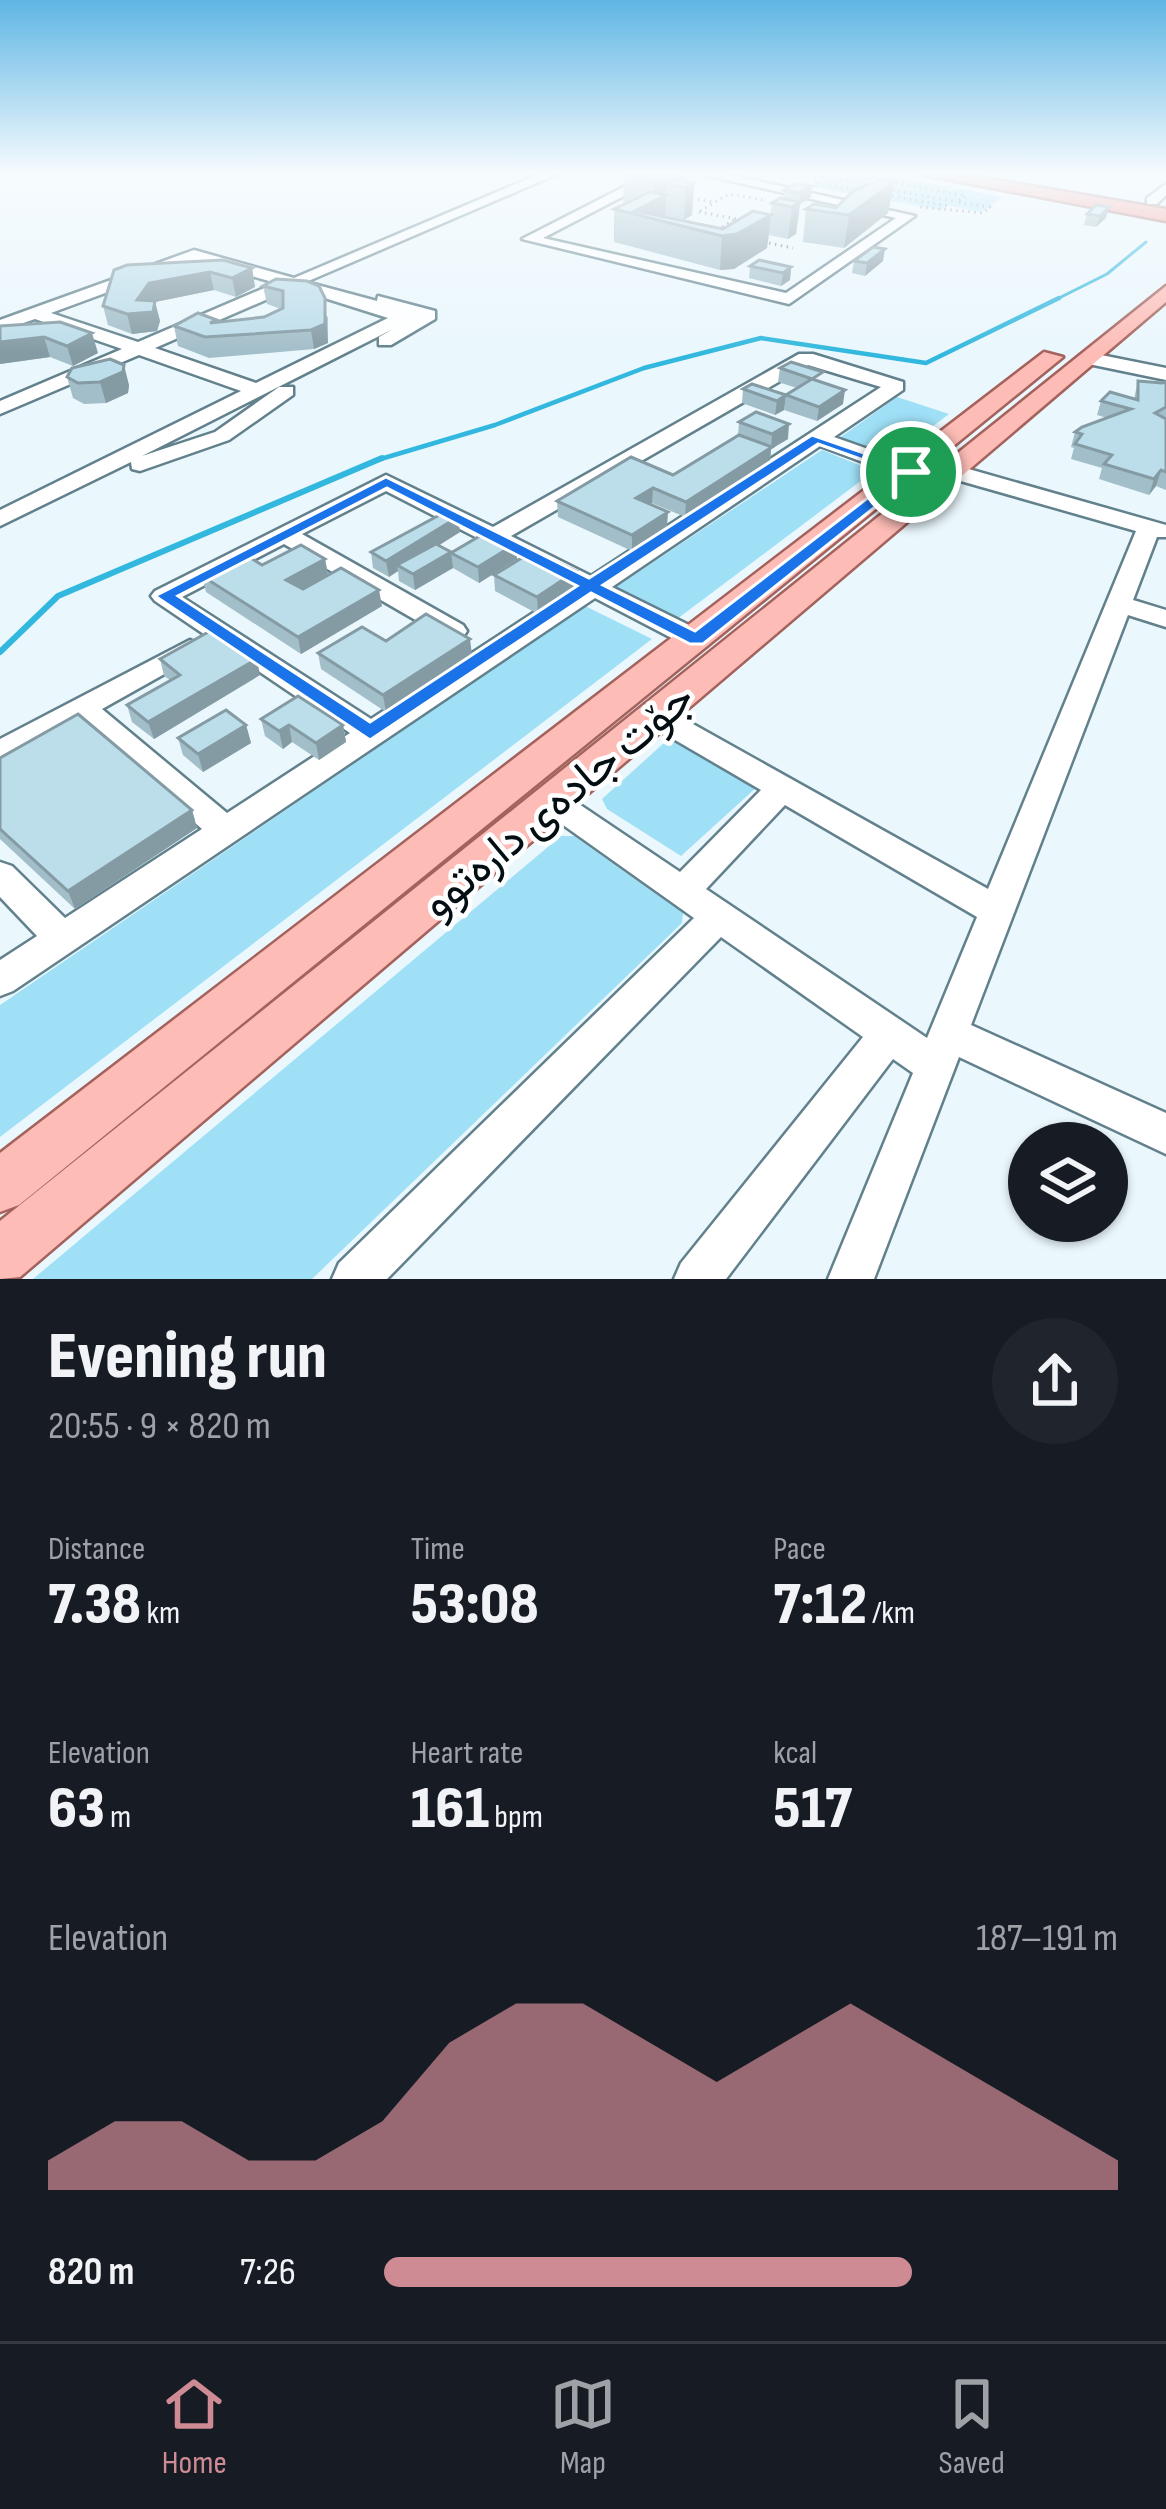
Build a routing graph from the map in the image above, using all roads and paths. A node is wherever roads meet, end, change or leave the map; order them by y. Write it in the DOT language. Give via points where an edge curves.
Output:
graph roads {
  1 [pos="407,235"];
  2 [pos="535,235"];
  3 [pos="881,235"];
  4 [pos="770,243"];
  5 [pos="793,248"];
  6 [pos="207,251"];
  7 [pos="1165,267"];
  8 [pos="297,281"];
  9 [pos="1166,292"];
  10 [pos="35,314"];
  11 [pos="0,326"];
  12 [pos="139,349"];
  13 [pos="1090,355"];
  14 [pos="1159,369"];
  15 [pos="258,390"];
  16 [pos="0,408"];
  17 [pos="189,424"];
  18 [pos="222,436"];
  19 [pos="817,438"];
  20 [pos="952,471"];
  21 [pos="911,472"];
  22 [pos="0,519"];
  23 [pos="1157,530"];
  24 [pos="284,534"];
  25 [pos="0,535"];
  26 [pos="496,535"];
  27 [pos="797,562"];
  28 [pos="828,574"];
  29 [pos="590,586"];
  30 [pos="1118,604"];
  31 [pos="1166,619"];
  32 [pos="220,632"];
  33 [pos="697,640"];
  34 [pos="489,651"];
  35 [pos="81,707"];
  36 [pos="656,716"];
  37 [pos="370,732"];
  38 [pos="0,752"];
  39 [pos="782,788"];
  40 [pos="554,802"];
  41 [pos="224,829"];
  42 [pos="0,875"];
  43 [pos="683,891"];
  44 [pos="993,909"];
  45 [pos="719,916"];
  46 [pos="62,939"];
  47 [pos="0,980"];
  48 [pos="889,1034"];
  49 [pos="941,1049"];
  50 [pos="1166,1134"];
  51 [pos="0,1186"];
  52 [pos="0,1257"];
  53 [pos="356,1279"];
  54 [pos="697,1279"];
  55 [pos="851,1279"];
  1 -- 8 [label="street"];
  2 -- 3 [label="street" via="528,238 789,299"];
  4 -- 5 [label="path"];
  6 -- 8 [label="street"];
  7 -- 21 [label="main road, جۆت جادەی دارەتوو"];
  8 -- 10 [label="street" via="191,256"];
  8 -- 12 [label="street"];
  8 -- 15 [label="street" via="399,319"];
  8 -- 18 [label="street" via="428,317 281,393"];
  9 -- 13 [label="main road, جۆت جادەی دارەتوو"];
  10 -- 11 [label="street"];
  10 -- 12 [label="street"];
  12 -- 15 [label="street"];
  12 -- 16 [label="street"];
  13 -- 14 [label="street"];
  13 -- 20 [label="main road, جۆت جادەی دارەتوو"];
  15 -- 17 [label="street"];
  17 -- 18 [label="street"];
  17 -- 22 [label="street"];
  18 -- 25 [label="street" via="126,470"];
  19 -- 21 [label="street"];
  19 -- 26 [label="street" via="896,386 806,358"];
  19 -- 29 [label="street"];
  20 -- 23 [label="street"];
  20 -- 28 [label="main road, جۆت جادەی دارەتوو"];
  21 -- 27 [label="main road, جۆت جادەی دارەتوو"];
  23 -- 30 [label="street"];
  24 -- 26 [label="street" via="386,482"];
  24 -- 32 [label="street" via="164,596"];
  24 -- 34 [label="street"];
  26 -- 29 [label="street"];
  27 -- 28 [label="main road"];
  27 -- 33 [label="main road, جۆت جادەی دارەتوو"];
  28 -- 36 [label="main road, جۆت جادەی دارەتوو"];
  29 -- 33 [label="street"];
  29 -- 34 [label="street"];
  30 -- 31 [label="street"];
  30 -- 44 [label="street"];
  32 -- 35 [label="street"];
  32 -- 37 [label="street"];
  33 -- 51 [label="main road, جۆت جادەی دارەتوو"];
  34 -- 37 [label="street"];
  35 -- 38 [label="street"];
  35 -- 41 [label="street"];
  36 -- 39 [label="street"];
  36 -- 40 [label="main road, جۆت جادەی دارەتوو"];
  37 -- 41 [label="street"];
  39 -- 43 [label="street"];
  39 -- 44 [label="street"];
  40 -- 43 [label="street"];
  40 -- 52 [label="main road, جۆت جادەی دارەتوو"];
  41 -- 46 [label="street"];
  42 -- 46 [label="street"];
  43 -- 45 [label="street"];
  44 -- 49 [label="street"];
  45 -- 48 [label="street"];
  45 -- 53 [label="street"];
  46 -- 47 [label="street"];
  48 -- 49 [label="street"];
  48 -- 54 [label="street"];
  49 -- 50 [label="street"];
  49 -- 55 [label="street"];
}
